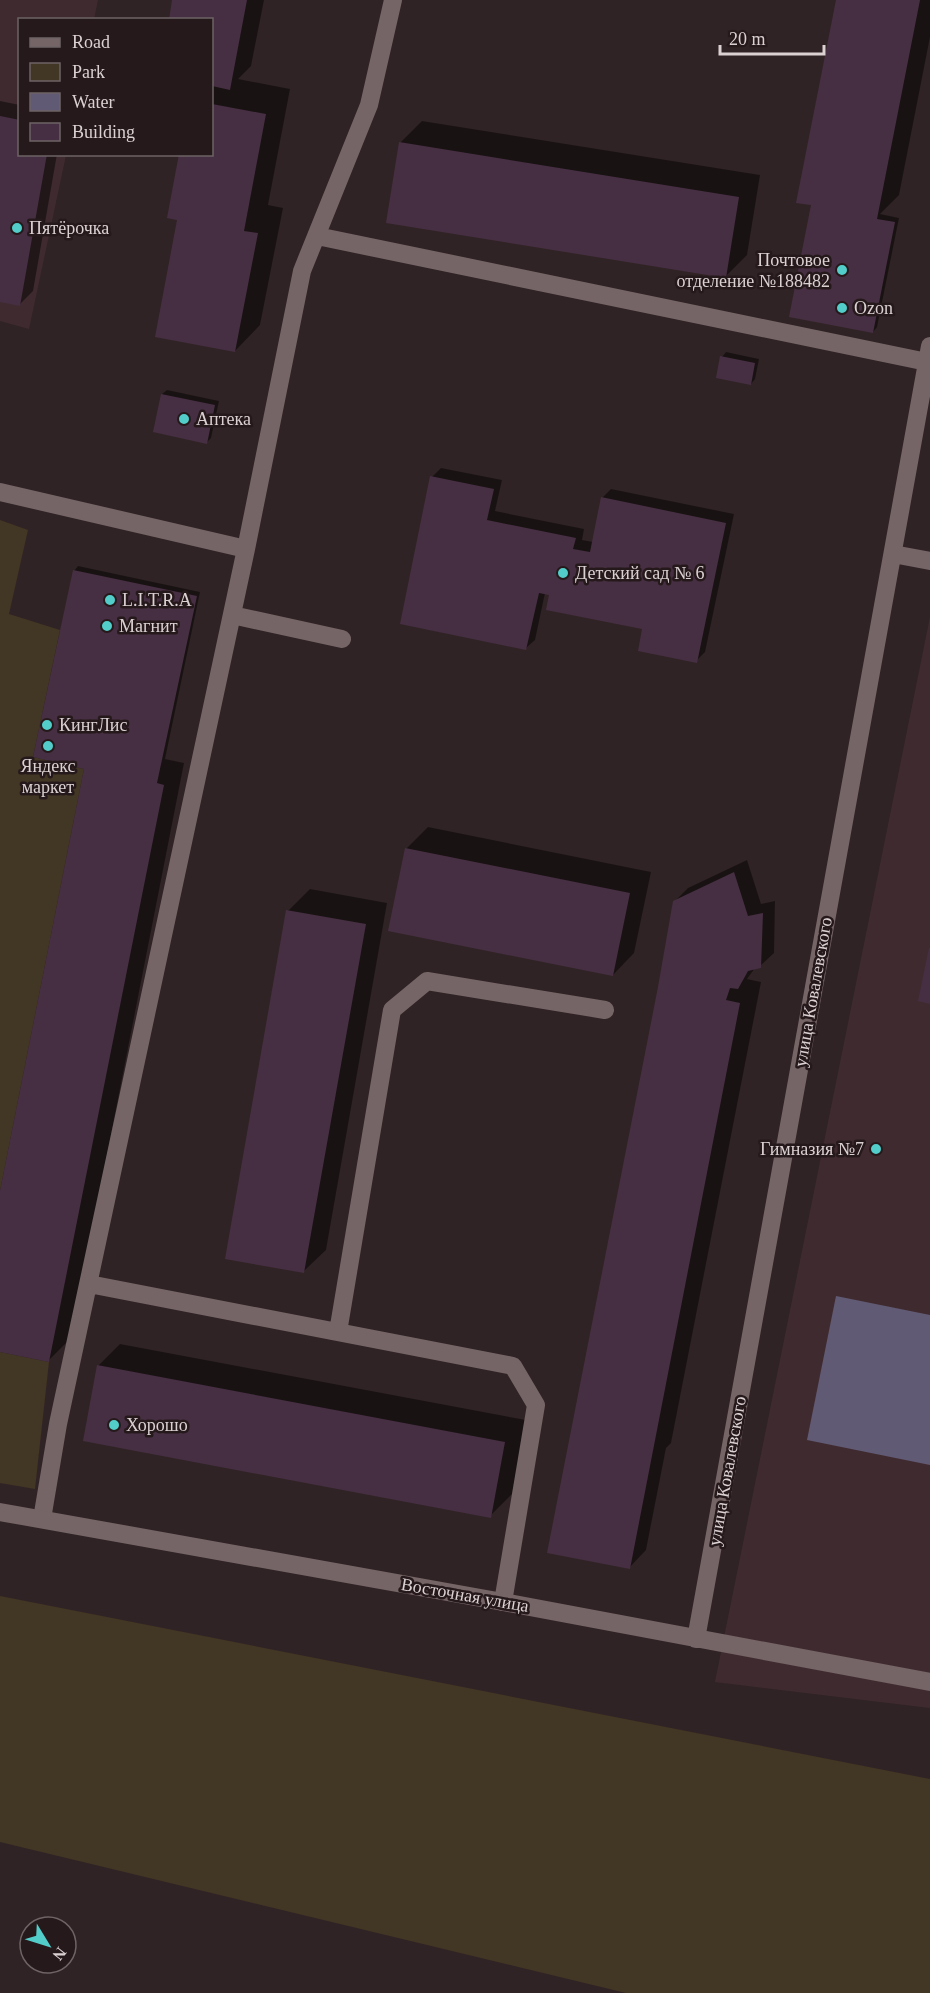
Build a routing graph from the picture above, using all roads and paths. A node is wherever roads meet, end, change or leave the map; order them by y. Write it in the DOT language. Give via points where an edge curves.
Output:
graph roads {
  1 [pos="393,0"];
  2 [pos="317,236"];
  3 [pos="929,354"];
  4 [pos="0,492"];
  5 [pos="246,549"];
  6 [pos="893,554"];
  7 [pos="930,561"];
  8 [pos="232,615"];
  9 [pos="342,639"];
  10 [pos="605,1010"];
  11 [pos="89,1284"];
  12 [pos="338,1332"];
  13 [pos="0,1512"];
  14 [pos="42,1519"];
  15 [pos="503,1602"];
  16 [pos="696,1639"];
  17 [pos="930,1682"];
  1 -- 2 [label="street" via="369,105"];
  2 -- 3 [label="street"];
  2 -- 5 [label="street" via="302,271"];
  3 -- 6 [label="street, улица Ковалевского"];
  4 -- 5 [label="street"];
  5 -- 8 [label="street"];
  6 -- 7 [label="street"];
  6 -- 16 [label="street, улица Ковалевского"];
  8 -- 9 [label="street"];
  8 -- 11 [label="street"];
  10 -- 12 [label="street" via="427,981 392,1010"];
  11 -- 12 [label="street"];
  11 -- 14 [label="street"];
  12 -- 15 [label="street" via="513,1366 536,1405"];
  13 -- 14 [label="street, Восточная улица"];
  14 -- 15 [label="street, Восточная улица"];
  15 -- 16 [label="street, Восточная улица"];
  16 -- 17 [label="street, Восточная улица"];
}
